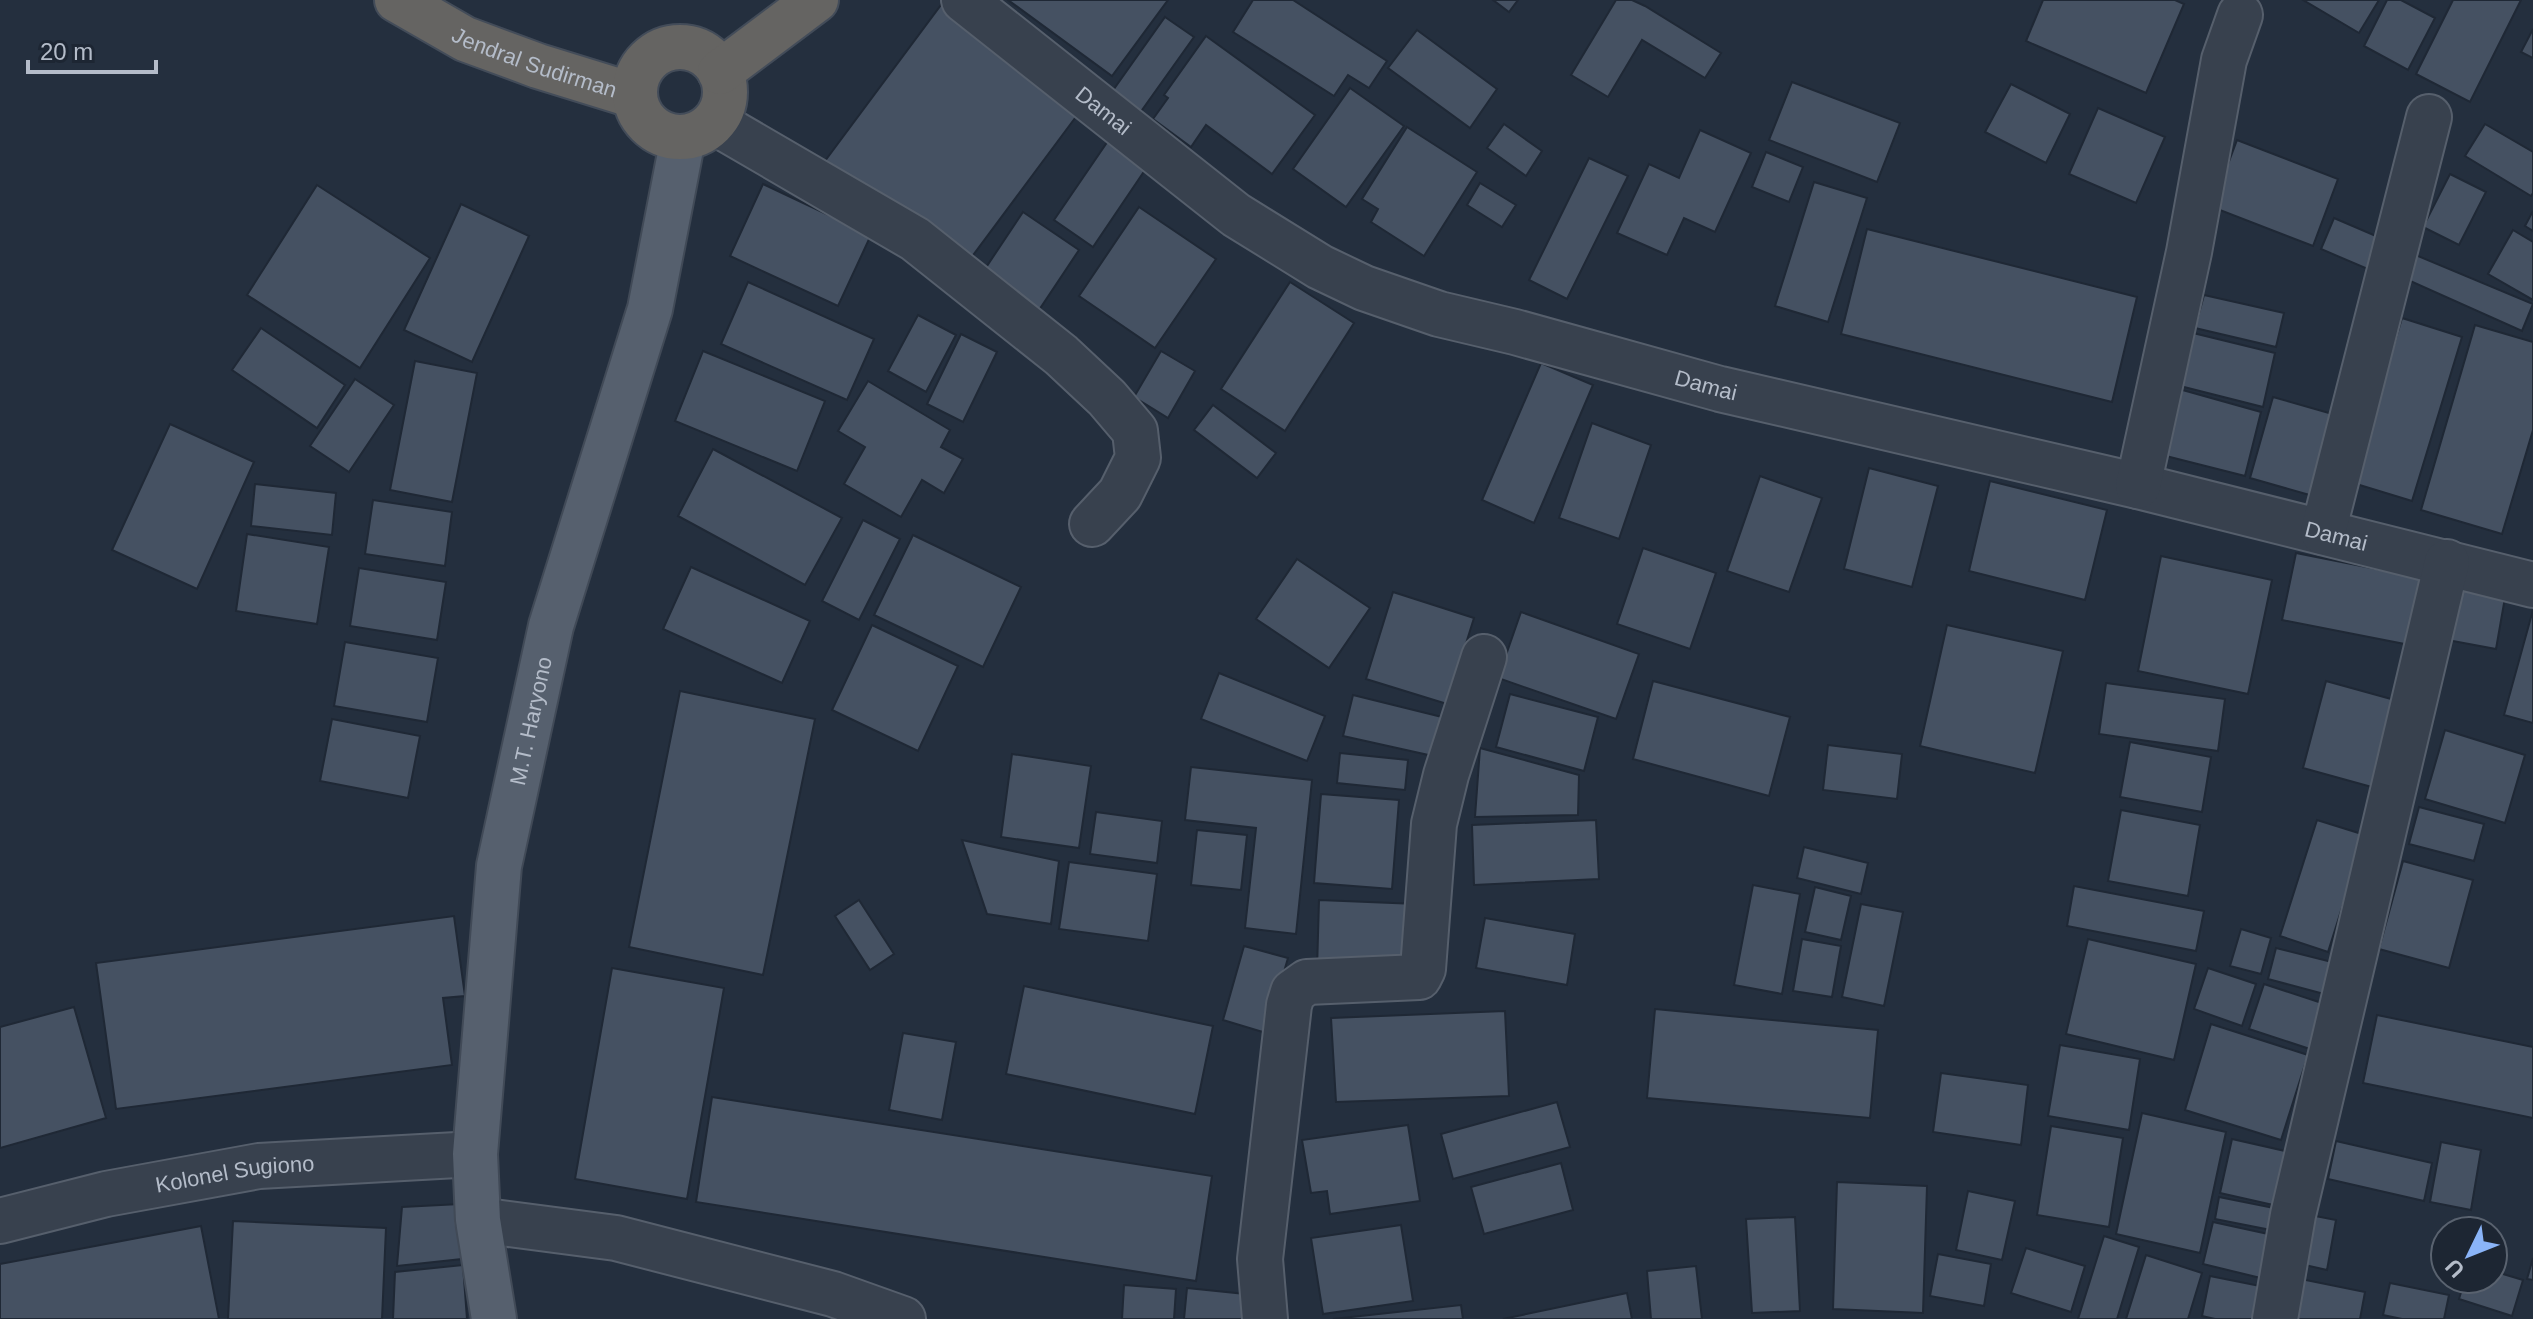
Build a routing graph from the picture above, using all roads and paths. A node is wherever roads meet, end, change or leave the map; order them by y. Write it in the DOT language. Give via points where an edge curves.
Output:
graph roads {
  1 [pos="397,0"];
  2 [pos="816,0"];
  3 [pos="964,0"];
  4 [pos="2234,5"];
  5 [pos="720,72"];
  6 [pos="635,96"];
  7 [pos="2429,117"];
  8 [pos="699,130"];
  9 [pos="2138,486"];
  10 [pos="1092,524"];
  11 [pos="2323,532"];
  12 [pos="2447,562"];
  13 [pos="2533,585"];
  14 [pos="1484,657"];
  15 [pos="475,1154"];
  16 [pos="478,1220"];
  17 [pos="0,1221"];
  18 [pos="494,1319"];
  19 [pos="903,1319"];
  20 [pos="1265,1319"];
  21 [pos="2275,1319"];
  1 -- 6 [label="highway, Jendral Sudirman" via="465,39"];
  2 -- 5 [label="highway"];
  3 -- 9 [label="street, Damai" via="1236,215 1364,288 1439,314 1720,389"];
  4 -- 9 [label="street" via="2189,252"];
  5 -- 6 [label="highway" via="709,58 676,47 645,63"];
  5 -- 8 [label="highway" via="723,107"];
  6 -- 8 [label="highway" via="640,113 666,136"];
  7 -- 11 [label="street"];
  8 -- 10 [label="street" via="915,239 1107,398 1135,431 1138,458 1120,494"];
  8 -- 15 [label="main road, M.T. Haryono" via="650,309 551,626 499,866"];
  9 -- 11 [label="street, Damai"];
  11 -- 12 [label="street, Damai"];
  12 -- 13 [label="street, Damai"];
  12 -- 21 [label="street" via="2293,1215"];
  14 -- 20 [label="street" via="1434,824 1419,977 1307,982 1293,992 1260,1259"];
  15 -- 16 [label="main road, M.T. Haryono"];
  15 -- 17 [label="street, Kolonel Sugiono" via="259,1166 106,1194"];
  16 -- 18 [label="main road, M.T. Haryono"];
  16 -- 19 [label="street" via="616,1238 833,1294"];
}
